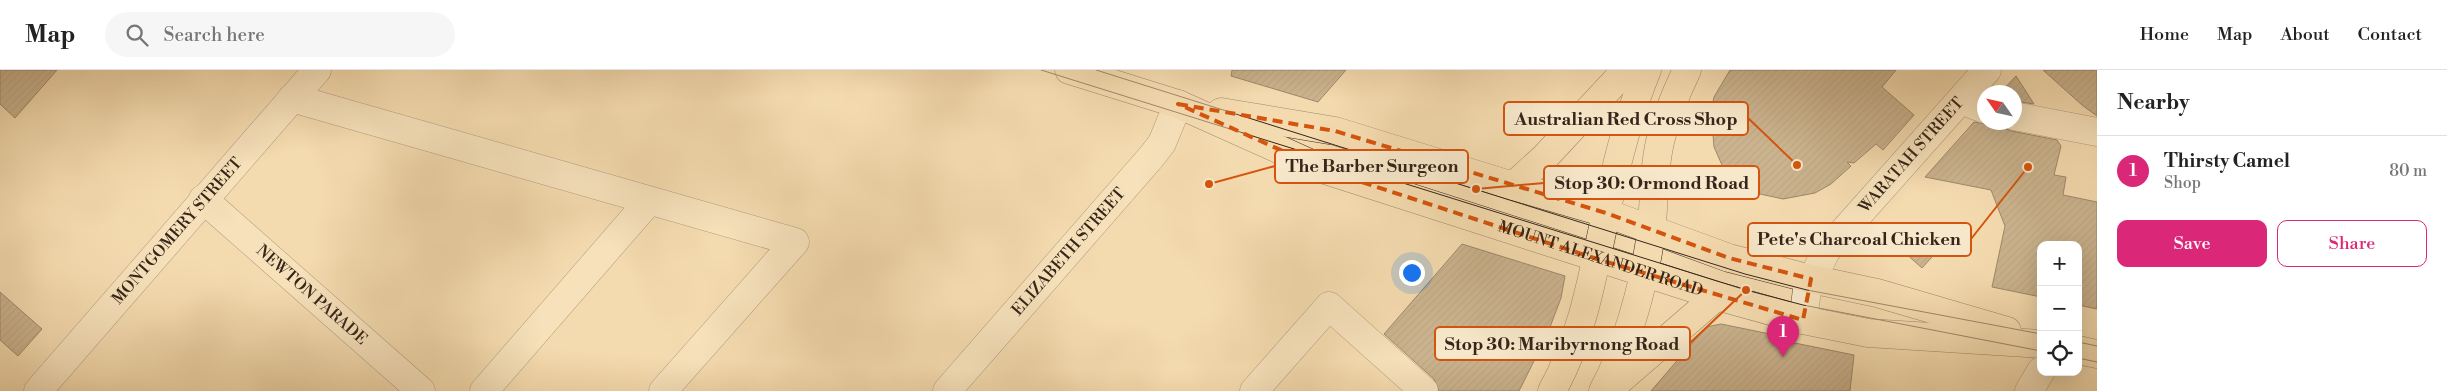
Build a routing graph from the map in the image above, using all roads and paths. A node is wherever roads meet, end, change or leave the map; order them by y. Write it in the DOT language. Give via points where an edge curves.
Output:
graph roads {
  1 [pos="317,70"];
  2 [pos="1069,70"];
  3 [pos="1626,70"];
  4 [pos="1647,70"];
  5 [pos="1687,70"];
  6 [pos="1987,70"];
  7 [pos="1096,74"];
  8 [pos="292,98"];
  9 [pos="1178,104"];
  10 [pos="1973,104"];
  11 [pos="2022,118"];
  12 [pos="2097,132"];
  13 [pos="1513,186"];
  14 [pos="204,199"];
  15 [pos="649,201"];
  16 [pos="1606,213"];
  17 [pos="1651,230"];
  18 [pos="1596,259"];
  19 [pos="1643,274"];
  20 [pos="1811,279"];
  21 [pos="1717,296"];
  22 [pos="1803,320"];
  23 [pos="2037,341"];
  24 [pos="2037,342"];
  25 [pos="2082,351"];
  26 [pos="2097,354"];
  27 [pos="2038,376"];
  28 [pos="38,391"];
  29 [pos="421,391"];
  30 [pos="484,391"];
  31 [pos="663,391"];
  32 [pos="947,391"];
  33 [pos="1254,391"];
  34 [pos="1424,391"];
  35 [pos="1552,391"];
  36 [pos="1603,391"];
  37 [pos="1607,391"];
  38 [pos="2029,391"];
  1 -- 8 [label="street, MONTGOMERY STREET"];
  2 -- 7 [label="main road, MOUNT ALEXANDER ROAD"];
  3 -- 13 [label="main road" via="1545,157"];
  4 -- 16 [label="main road" via="1623,141"];
  5 -- 17 [label="main road" via="1662,135 1653,183"];
  6 -- 10 [label="street, WARATAH STREET"];
  7 -- 9 [label="main road, MOUNT ALEXANDER ROAD"];
  8 -- 14 [label="street, MONTGOMERY STREET"];
  8 -- 15 [label="street"];
  9 -- 13 [label="main road, MOUNT ALEXANDER ROAD" via="1335,130"];
  9 -- 18 [label="main road, MOUNT ALEXANDER ROAD" via="1326,170"];
  9 -- 32 [label="street, ELIZABETH STREET" via="1162,143 1152,156"];
  10 -- 20 [label="street, WARATAH STREET" via="1826,250"];
  11 -- 12 [label="street"];
  13 -- 16 [label="main road, MOUNT ALEXANDER ROAD"];
  14 -- 28 [label="street, MONTGOMERY STREET"];
  14 -- 29 [label="street, NEWTON PARADE"];
  15 -- 30 [label="street"];
  15 -- 31 [label="street" via="795,242"];
  16 -- 17 [label="main road, MOUNT ALEXANDER ROAD"];
  16 -- 18 [label="main road"];
  17 -- 19 [label="main road"];
  17 -- 20 [label="main road, MOUNT ALEXANDER ROAD" via="1729,258"];
  18 -- 19 [label="main road, MOUNT ALEXANDER ROAD"];
  18 -- 35 [label="main road" via="1581,320 1565,367"];
  19 -- 21 [label="main road, MOUNT ALEXANDER ROAD"];
  19 -- 36 [label="main road" via="1631,323"];
  20 -- 22 [label="street, WARATAH STREET" via="1803,305"];
  20 -- 23 [label="main road, MOUNT ALEXANDER ROAD" via="1877,293"];
  21 -- 22 [label="main road, MOUNT ALEXANDER ROAD"];
  21 -- 37 [label="main road"];
  22 -- 24 [label="main road, MOUNT ALEXANDER ROAD" via="1868,333"];
  25 -- 26 [label="main road"];
  27 -- 38 [label="street"];
  33 -- 34 [label="street" via="1329,306"];
}
